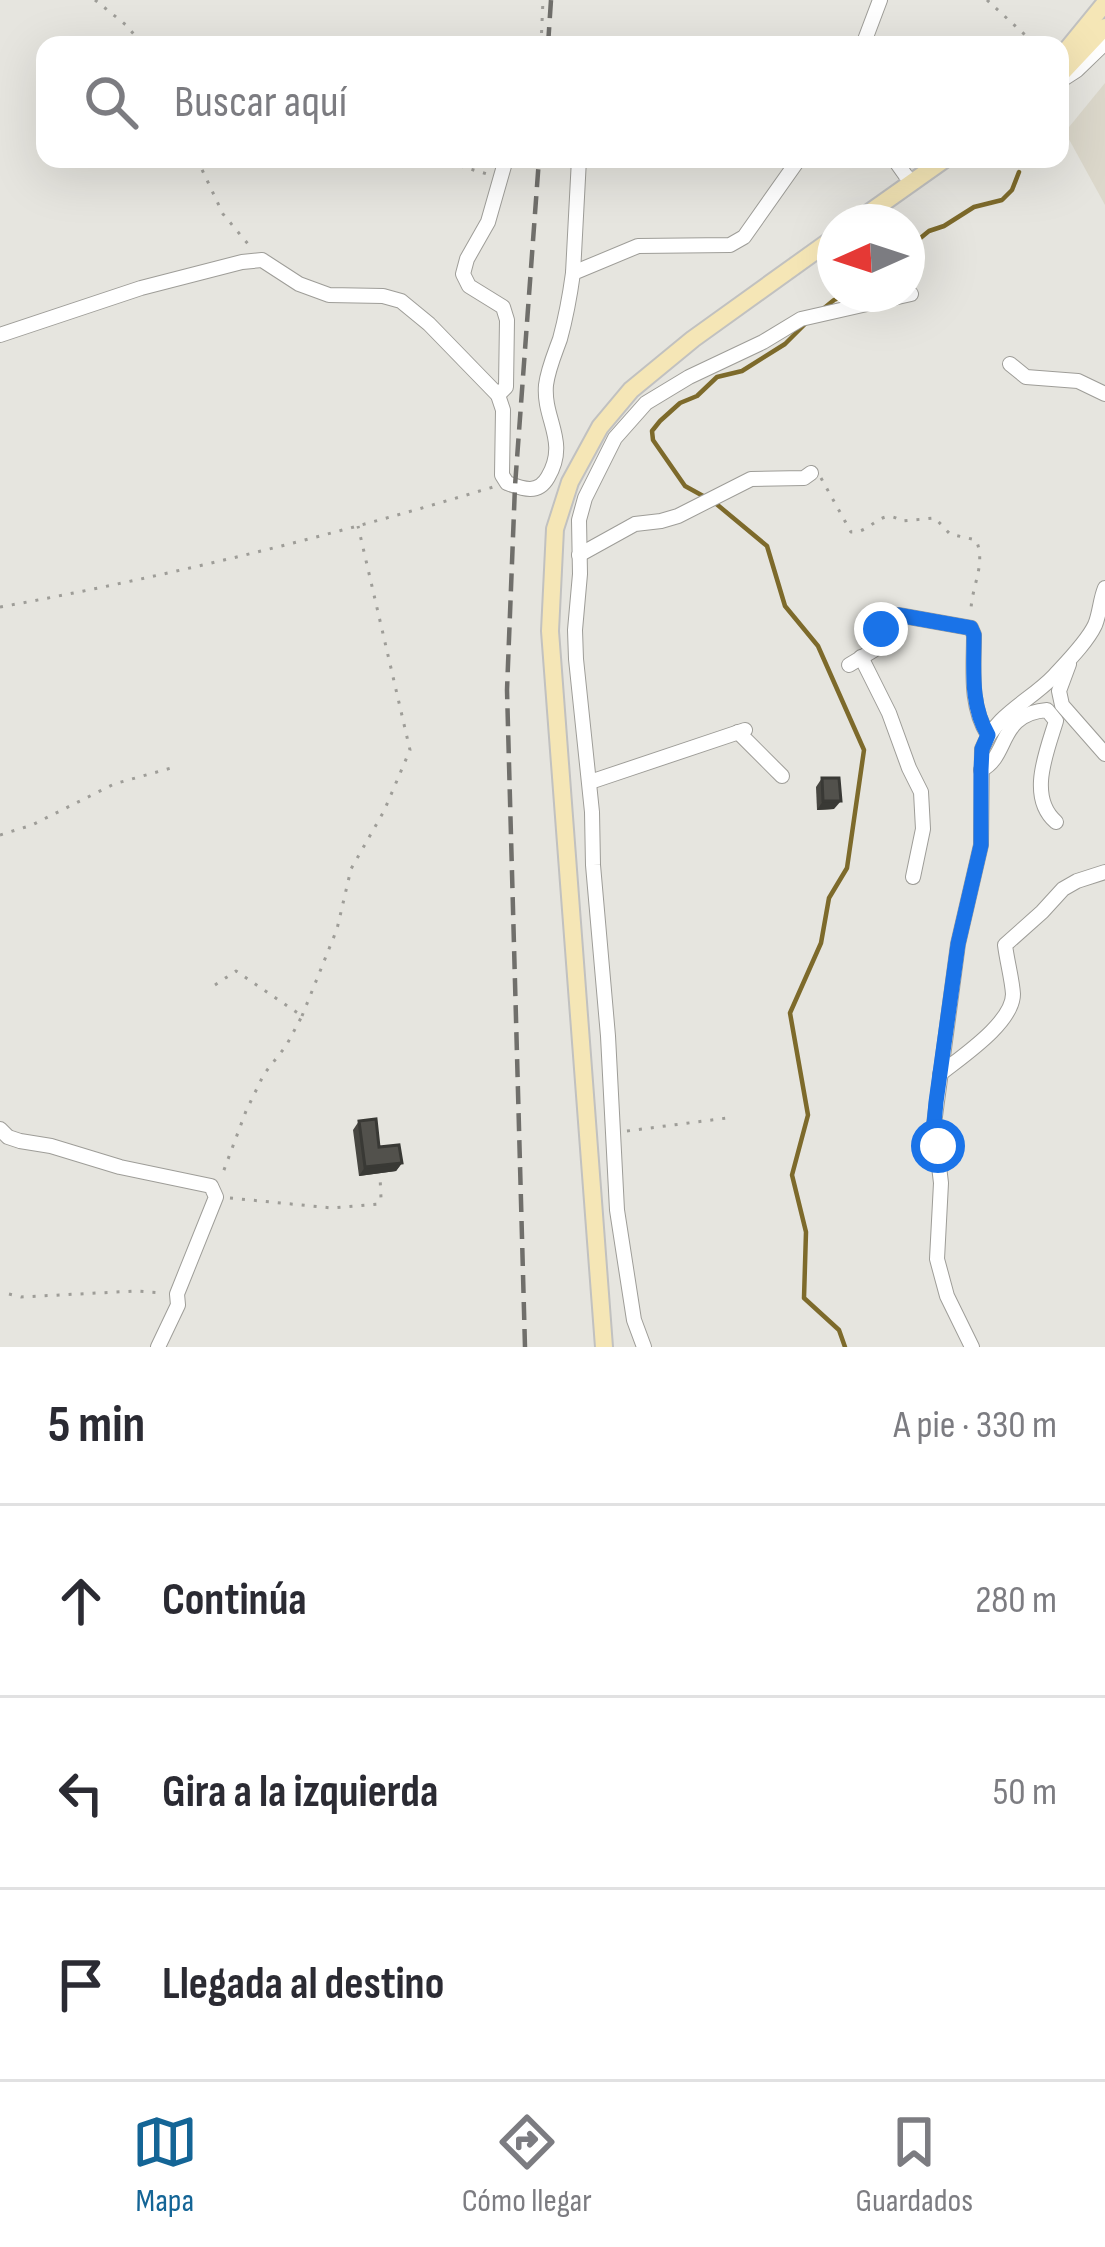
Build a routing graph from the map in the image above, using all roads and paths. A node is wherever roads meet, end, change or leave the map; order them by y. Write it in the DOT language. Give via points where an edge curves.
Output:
graph roads {
  1 [pos="94,0"];
  2 [pos="544,0"];
  3 [pos="880,0"];
  4 [pos="987,0"];
  5 [pos="1105,3"];
  6 [pos="1105,17"];
  7 [pos="1105,26"];
  8 [pos="135,36"];
  9 [pos="542,36"];
  10 [pos="866,36"];
  11 [pos="1026,36"];
  12 [pos="1105,43"];
  13 [pos="1069,49"];
  14 [pos="1069,52"];
  15 [pos="1069,68"];
  16 [pos="1069,74"];
  17 [pos="201,168"];
  18 [pos="467,168"];
  19 [pos="503,168"];
  20 [pos="579,168"];
  21 [pos="793,168"];
  22 [pos="900,168"];
  23 [pos="931,168"];
  24 [pos="500,178"];
  25 [pos="911,183"];
  26 [pos="881,204"];
  27 [pos="817,250"];
  28 [pos="262,260"];
  29 [pos="573,273"];
  30 [pos="832,312"];
  31 [pos="0,335"];
  32 [pos="1010,364"];
  33 [pos="1105,394"];
  34 [pos="498,395"];
  35 [pos="812,472"];
  36 [pos="507,483"];
  37 [pos="358,526"];
  38 [pos="579,555"];
  39 [pos="1105,588"];
  40 [pos="0,608"];
  41 [pos="971,628"];
  42 [pos="1071,655"];
  43 [pos="988,735"];
  44 [pos="1105,754"];
  45 [pos="171,768"];
  46 [pos="981,770"];
  47 [pos="782,776"];
  48 [pos="590,782"];
  49 [pos="1056,822"];
  50 [pos="0,835"];
  51 [pos="1105,872"];
  52 [pos="913,877"];
  53 [pos="215,985"];
  54 [pos="302,1016"];
  55 [pos="940,1074"];
  56 [pos="728,1118"];
  57 [pos="0,1129"];
  58 [pos="613,1133"];
  59 [pos="380,1176"];
  60 [pos="214,1191"];
  61 [pos="9,1294"];
  62 [pos="177,1294"];
  63 [pos="158,1347"];
  64 [pos="604,1347"];
  65 [pos="644,1347"];
  66 [pos="971,1347"];
  1 -- 8 [label="path"];
  2 -- 9 [label="path"];
  3 -- 10 [label="street"];
  4 -- 11 [label="path"];
  5 -- 13 [label="main road"];
  6 -- 14 [label="street"];
  7 -- 15 [label="main road"];
  12 -- 16 [label="street"];
  17 -- 28 [label="path" via="224,214"];
  18 -- 24 [label="path"];
  19 -- 24 [label="street"];
  20 -- 29 [label="street"];
  21 -- 29 [label="street" via="730,245 638,246"];
  22 -- 25 [label="street"];
  23 -- 25 [label="main road"];
  24 -- 34 [label="street" via="463,274 507,320 506,387"];
  25 -- 26 [label="main road"];
  27 -- 64 [label="main road" via="631,390 582,457 555,529 550,631"];
  28 -- 31 [label="street" via="141,288"];
  28 -- 34 [label="street" via="329,296 401,302"];
  29 -- 36 [label="street" via="546,385 556,459 535,490"];
  30 -- 38 [label="street" via="663,392 632,418 585,498"];
  32 -- 33 [label="street" via="1026,377 1078,381"];
  34 -- 36 [label="street"];
  35 -- 38 [label="street" via="751,479"];
  35 -- 41 [label="path" via="851,532 894,515 934,518 950,534 976,540 981,563"];
  36 -- 37 [label="path"];
  37 -- 40 [label="path"];
  37 -- 54 [label="path" via="410,749 351,869"];
  38 -- 48 [label="street" via="576,659"];
  39 -- 42 [label="street" via="1095,626"];
  41 -- 43 [label="street" via="973,684"];
  41 -- 52 [label="street" via="898,615 886,621 874,650 855,661 889,713 921,792"];
  42 -- 43 [label="street"];
  42 -- 44 [label="street" via="1062,705"];
  43 -- 46 [label="street"];
  45 -- 50 [label="path"];
  46 -- 49 [label="street" via="1018,721 1047,710 1056,721 1041,782"];
  46 -- 55 [label="street" via="981,845"];
  47 -- 48 [label="street" via="742,731"];
  48 -- 58 [label="street"];
  51 -- 55 [label="street" via="1063,889 1005,945 1010,1010"];
  53 -- 54 [label="path" via="236,970"];
  54 -- 60 [label="path" via="264,1074"];
  55 -- 66 [label="street" via="937,1259"];
  56 -- 58 [label="path"];
  57 -- 60 [label="street"];
  58 -- 65 [label="street" via="617,1210"];
  59 -- 60 [label="path" via="378,1204 310,1207"];
  60 -- 62 [label="street"];
  61 -- 62 [label="path"];
  62 -- 63 [label="street"];
}
